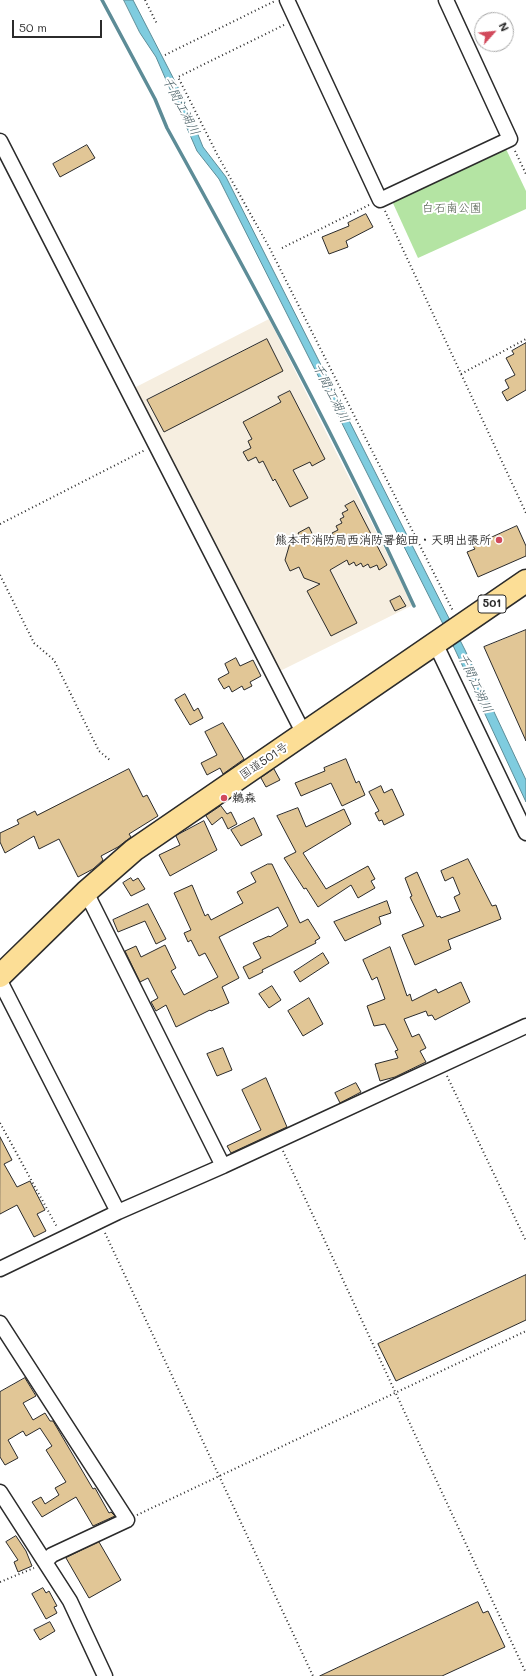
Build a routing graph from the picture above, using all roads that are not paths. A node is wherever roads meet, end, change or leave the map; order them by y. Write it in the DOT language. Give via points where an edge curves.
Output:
graph roads {
  1 [pos="287,0"];
  2 [pos="446,0"];
  3 [pos="0,141"];
  4 [pos="526,581"];
  5 [pos="449,633"];
  6 [pos="304,734"];
  7 [pos="526,834"];
  8 [pos="86,892"];
  9 [pos="0,976"];
  10 [pos="0,981"];
  11 [pos="526,1026"];
  12 [pos="223,1166"];
  13 [pos="118,1212"];
  14 [pos="0,1269"];
  15 [pos="0,1323"];
  16 [pos="0,1492"];
  17 [pos="45,1562"];
  18 [pos="105,1676"];
  1 -- 2 [label="street" via="380,200 510,139"];
  3 -- 6 [label="street"];
  4 -- 5 [label="highway, 国道501号 / 501"];
  5 -- 6 [label="highway, 国道501号 / 501"];
  5 -- 7 [label="street"];
  6 -- 8 [label="highway, 国道501号 / 501" via="134,850"];
  8 -- 9 [label="highway, 国道501号 / 501"];
  8 -- 12 [label="street"];
  10 -- 13 [label="street"];
  11 -- 12 [label="street"];
  12 -- 13 [label="street"];
  13 -- 14 [label="street"];
  15 -- 17 [label="street" via="127,1520 52,1555"];
  16 -- 17 [label="street"];
  17 -- 18 [label="street" via="70,1602"];
}
